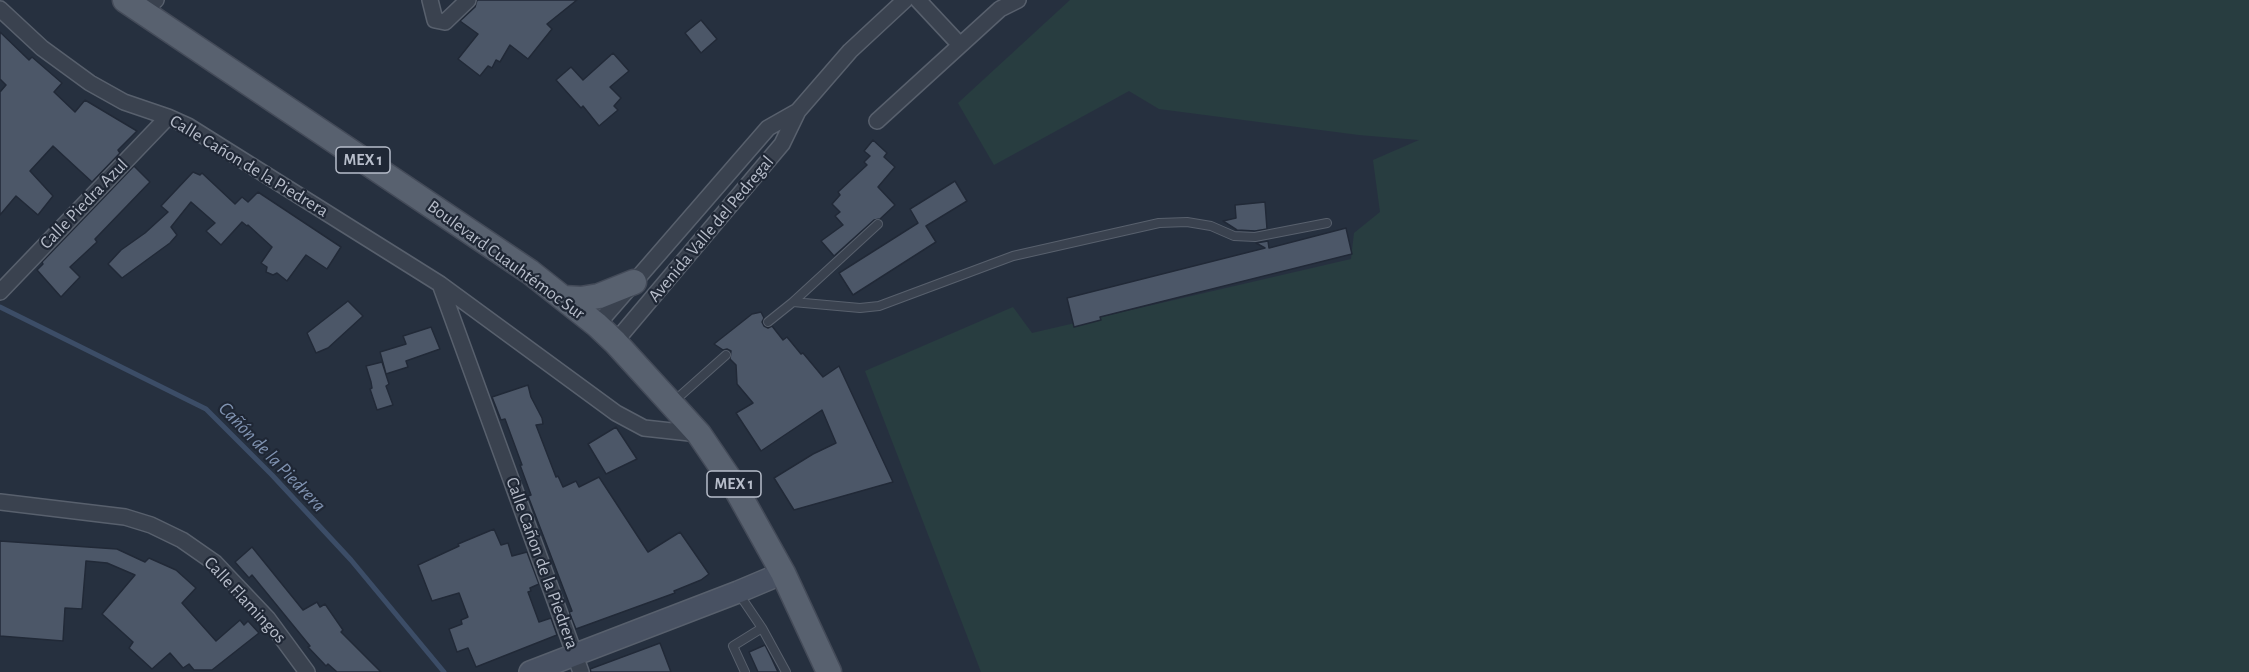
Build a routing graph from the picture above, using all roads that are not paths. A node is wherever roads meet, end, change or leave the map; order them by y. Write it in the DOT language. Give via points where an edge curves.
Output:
graph roads {
  1 [pos="430,0"];
  2 [pos="468,0"];
  3 [pos="905,0"];
  4 [pos="918,0"];
  5 [pos="1018,0"];
  6 [pos="141,4"];
  7 [pos="0,9"];
  8 [pos="960,45"];
  9 [pos="798,111"];
  10 [pos="168,117"];
  11 [pos="878,121"];
  12 [pos="712,193"];
  13 [pos="730,206"];
  14 [pos="1328,223"];
  15 [pos="878,225"];
  16 [pos="634,282"];
  17 [pos="441,284"];
  18 [pos="4,286"];
  19 [pos="563,298"];
  20 [pos="793,303"];
  21 [pos="768,322"];
  22 [pos="597,325"];
  23 [pos="615,342"];
  24 [pos="726,356"];
  25 [pos="671,404"];
  26 [pos="699,434"];
  27 [pos="0,502"];
  28 [pos="783,573"];
  29 [pos="738,592"];
  30 [pos="762,628"];
  31 [pos="578,663"];
  32 [pos="307,672"];
  33 [pos="530,672"];
  34 [pos="745,672"];
  35 [pos="786,672"];
  36 [pos="830,672"];
  1 -- 2 [label="street" via="435,20 446,22"];
  3 -- 9 [label="street, Avenida Valle del Pedregal" via="850,51"];
  4 -- 8 [label="street"];
  5 -- 8 [label="street" via="1000,9"];
  6 -- 19 [label="main road, Boulevard Cuauhtémoc Sur / MEX 1"];
  7 -- 10 [label="street, Calle Cañon de la Piedrera" via="42,48 90,83 124,102"];
  8 -- 11 [label="street"];
  9 -- 12 [label="street, Avenida Valle del Pedregal" via="768,128"];
  9 -- 13 [label="street, Avenida Valle del Pedregal" via="782,144"];
  10 -- 17 [label="street, Calle Cañon de la Piedrera"];
  10 -- 18 [label="street, Calle Piedra Azul"];
  12 -- 13 [label="street"];
  12 -- 16 [label="street, Avenida Valle del Pedregal"];
  13 -- 23 [label="street, Avenida Valle del Pedregal"];
  14 -- 20 [label="lane" via="1255,237 1234,236 1186,222 1159,223 1013,256 879,306"];
  15 -- 20 [label="lane"];
  16 -- 19 [label="main road" via="589,298"];
  16 -- 22 [label="street, Avenida Valle del Pedregal"];
  17 -- 26 [label="street, Calle Cañon de la Piedrera" via="616,413 644,428"];
  17 -- 31 [label="street, Calle Cañon de la Piedrera"];
  19 -- 22 [label="main road, Boulevard Cuauhtémoc Sur / MEX 1"];
  20 -- 21 [label="lane"];
  22 -- 23 [label="main road, Boulevard Cuauhtémoc Sur / MEX 1"];
  23 -- 25 [label="main road, Boulevard Cuauhtémoc Sur / MEX 1"];
  24 -- 25 [label="lane"];
  25 -- 26 [label="main road, Boulevard Cuauhtémoc Sur / MEX 1"];
  26 -- 28 [label="main road, Boulevard Cuauhtémoc Sur / MEX 1" via="740,495"];
  27 -- 32 [label="street, Calle Flamingos" via="125,517 182,540 214,563 260,611"];
  28 -- 29 [label="street"];
  28 -- 36 [label="main road, Boulevard Cuauhtémoc Sur / MEX 1"];
  29 -- 30 [label="lane"];
  29 -- 31 [label="street"];
  30 -- 34 [label="lane" via="733,646"];
  30 -- 35 [label="lane"];
  31 -- 33 [label="street"];
}
